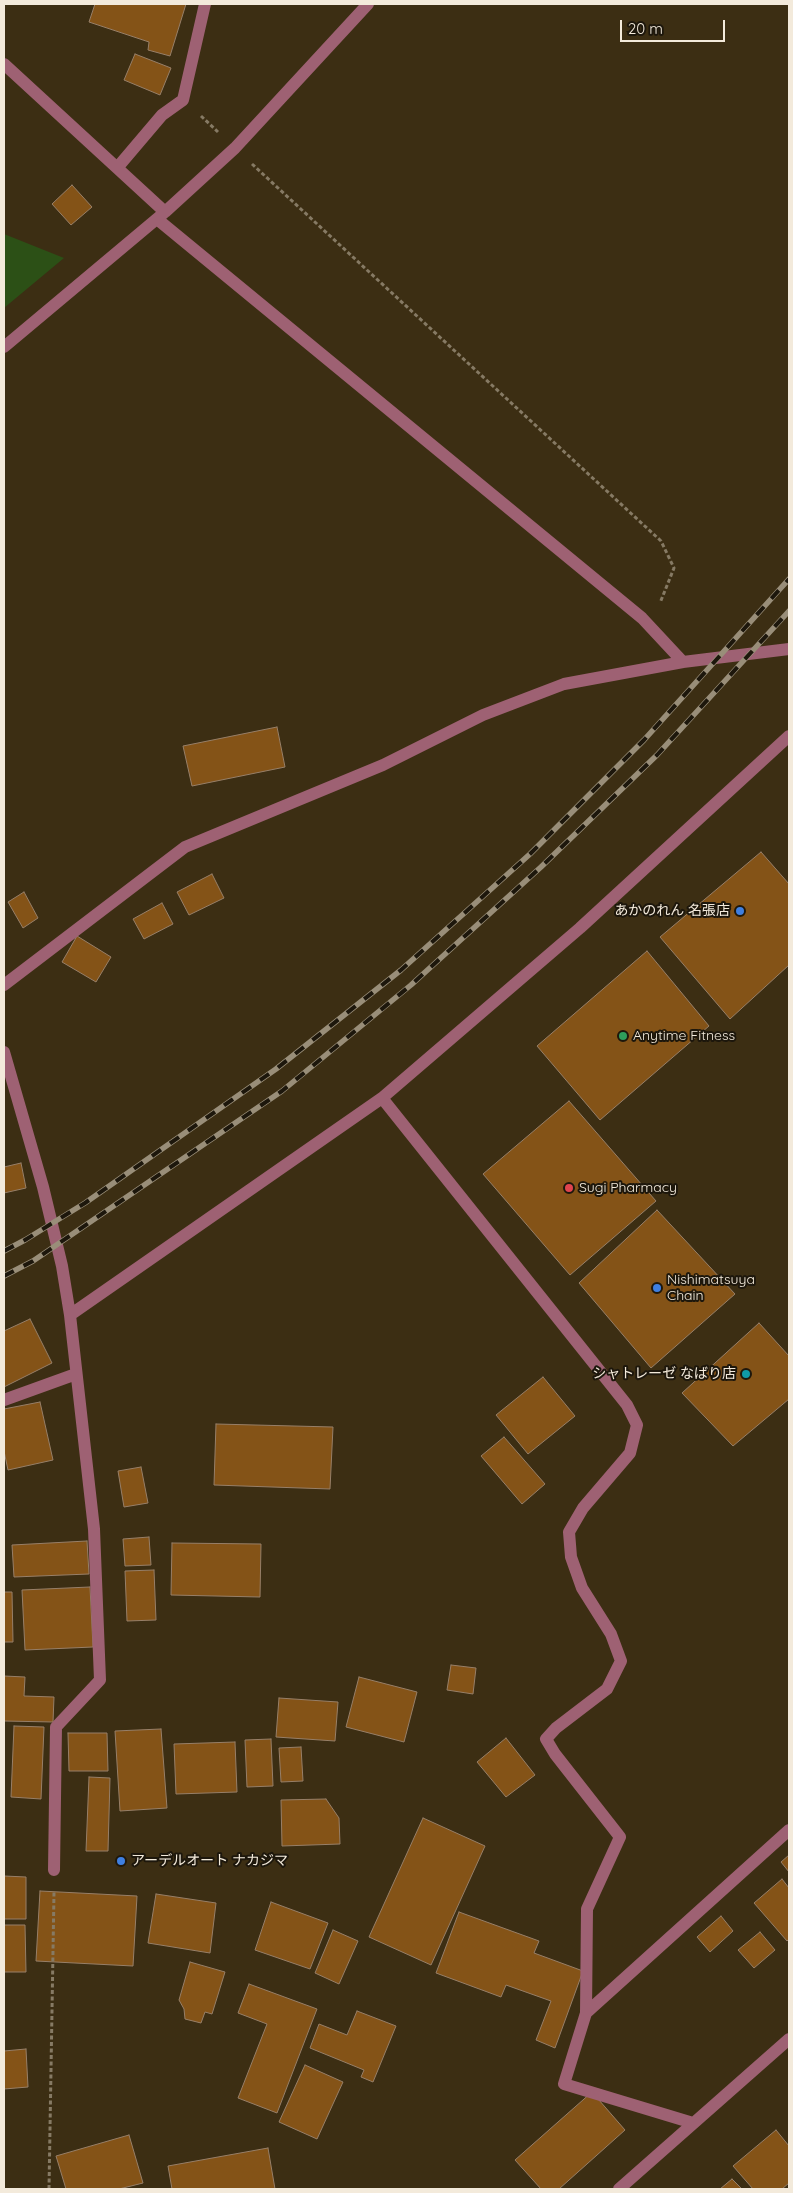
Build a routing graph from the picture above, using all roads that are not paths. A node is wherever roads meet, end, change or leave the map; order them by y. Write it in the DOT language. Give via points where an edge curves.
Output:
graph roads {
  1 [pos="205,4"];
  2 [pos="368,4"];
  3 [pos="4,64"];
  4 [pos="117,168"];
  5 [pos="161,215"];
  6 [pos="4,347"];
  7 [pos="789,649"];
  8 [pos="683,662"];
  9 [pos="789,736"];
  10 [pos="4,985"];
  11 [pos="4,1052"];
  12 [pos="382,1098"];
  13 [pos="70,1315"];
  14 [pos="76,1374"];
  15 [pos="4,1400"];
  16 [pos="789,1830"];
  17 [pos="54,1870"];
  18 [pos="586,2013"];
  19 [pos="789,2039"];
  20 [pos="693,2123"];
  21 [pos="619,2189"];
  1 -- 4 [label="street" via="184,100 162,114"];
  2 -- 5 [label="street" via="235,148"];
  3 -- 4 [label="street"];
  4 -- 5 [label="street"];
  5 -- 6 [label="street"];
  5 -- 8 [label="street" via="650,626"];
  7 -- 8 [label="street"];
  8 -- 10 [label="street" via="564,684 483,715 383,766 185,847"];
  9 -- 12 [label="street" via="580,928"];
  11 -- 13 [label="street" via="43,1187"];
  12 -- 13 [label="street"];
  12 -- 18 [label="street" via="627,1405 637,1425 630,1453 583,1508 569,1532 571,1557 582,1588 611,1634 621,1661 607,1689 546,1739 620,1837 587,1909"];
  13 -- 14 [label="street"];
  14 -- 15 [label="street"];
  14 -- 17 [label="street" via="94,1529 100,1680 56,1727"];
  16 -- 18 [label="street"];
  18 -- 20 [label="street" via="564,2084"];
  19 -- 20 [label="street"];
  20 -- 21 [label="street"];
}
